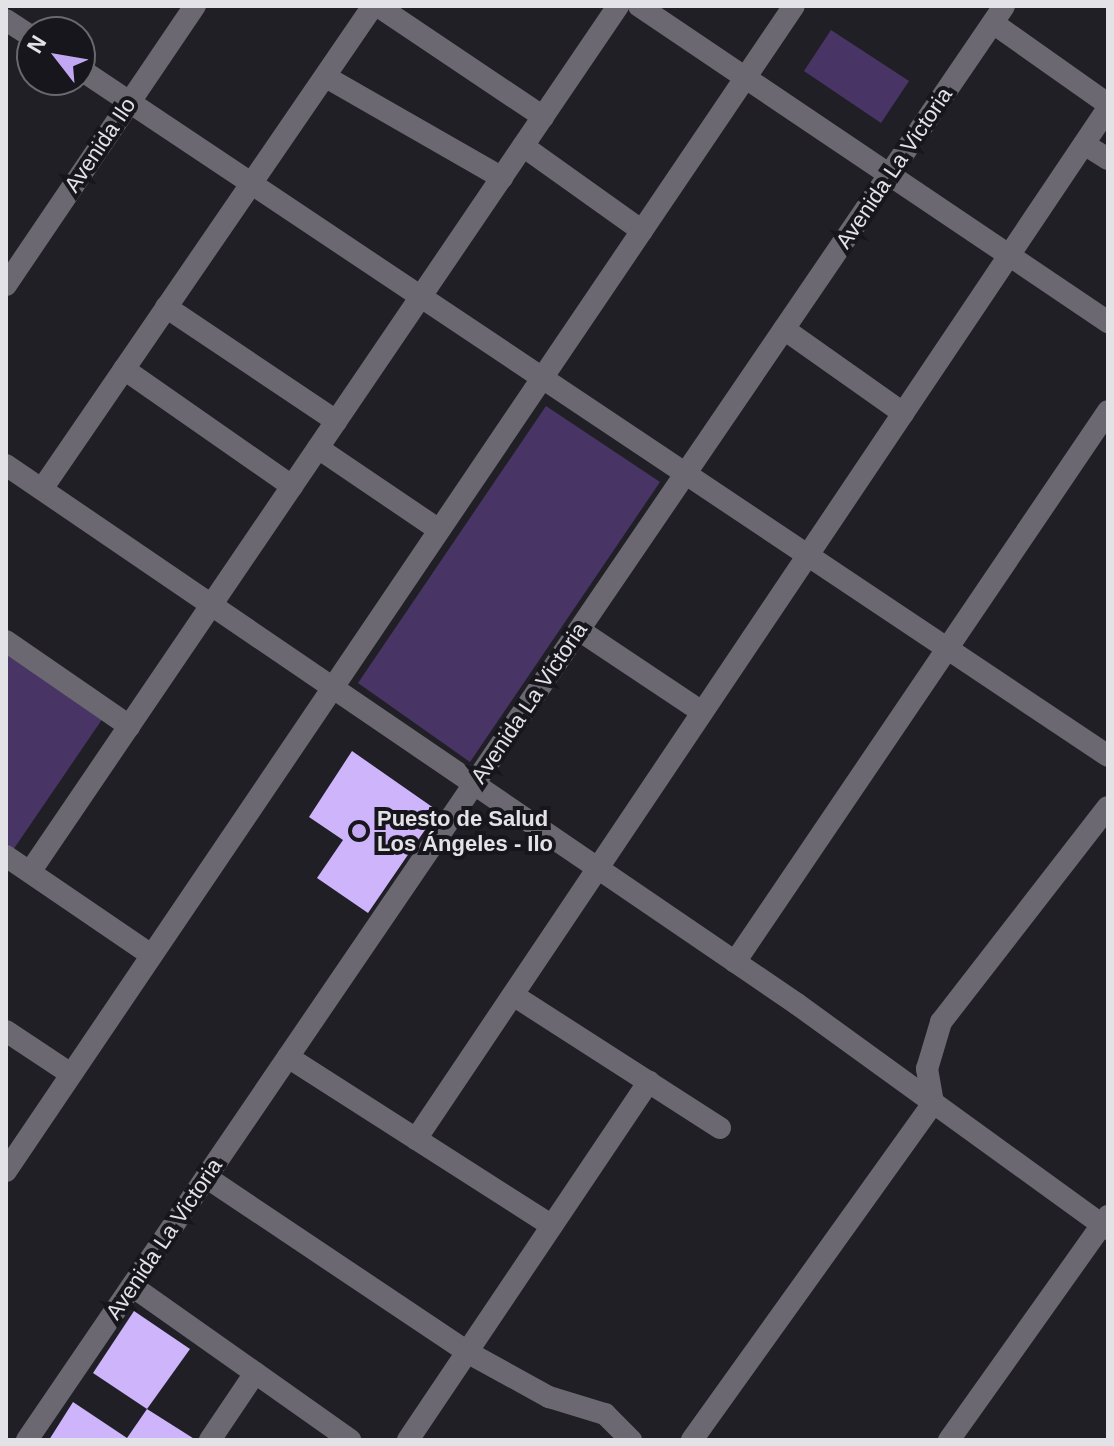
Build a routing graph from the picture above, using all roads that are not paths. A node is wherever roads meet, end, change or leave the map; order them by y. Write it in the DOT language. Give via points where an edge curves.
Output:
graph roads {
  1 [pos="195,6"];
  2 [pos="376,6"];
  3 [pos="618,6"];
  4 [pos="639,6"];
  5 [pos="794,6"];
  6 [pos="998,15"];
  7 [pos="326,77"];
  8 [pos="745,78"];
  9 [pos="96,80"];
  10 [pos="130,102"];
  11 [pos="1108,106"];
  12 [pos="543,117"];
  13 [pos="1084,144"];
  14 [pos="523,146"];
  15 [pos="1108,159"];
  16 [pos="888,176"];
  17 [pos="502,178"];
  18 [pos="251,183"];
  19 [pos="642,231"];
  20 [pos="1009,256"];
  21 [pos="6,285"];
  22 [pos="420,297"];
  23 [pos="166,307"];
  24 [pos="1108,322"];
  25 [pos="784,329"];
  26 [pos="124,369"];
  27 [pos="542,378"];
  28 [pos="1108,411"];
  29 [pos="903,413"];
  30 [pos="336,421"];
  31 [pos="318,448"];
  32 [pos="6,465"];
  33 [pos="686,474"];
  34 [pos="292,486"];
  35 [pos="42,489"];
  36 [pos="439,530"];
  37 [pos="808,556"];
  38 [pos="211,605"];
  39 [pos="579,630"];
  40 [pos="6,641"];
  41 [pos="947,649"];
  42 [pos="333,688"];
  43 [pos="702,712"];
  44 [pos="129,726"];
  45 [pos="1108,756"];
  46 [pos="474,784"];
  47 [pos="1108,807"];
  48 [pos="6,856"];
  49 [pos="598,868"];
  50 [pos="30,872"];
  51 [pos="151,955"];
  52 [pos="735,962"];
  53 [pos="513,995"];
  54 [pos="6,1031"];
  55 [pos="288,1057"];
  56 [pos="71,1074"];
  57 [pos="649,1082"];
  58 [pos="933,1103"];
  59 [pos="720,1128"];
  60 [pos="416,1139"];
  61 [pos="6,1171"];
  62 [pos="206,1177"];
  63 [pos="1106,1223"];
  64 [pos="552,1226"];
  65 [pos="132,1286"];
  66 [pos="467,1352"];
  67 [pos="255,1373"];
  68 [pos="27,1440"];
  69 [pos="210,1440"];
  70 [pos="350,1440"];
  71 [pos="408,1440"];
  72 [pos="631,1440"];
  73 [pos="692,1440"];
  74 [pos="949,1440"];
  1 -- 10 [label="street, Avenida Ilo"];
  2 -- 7 [label="street"];
  2 -- 12 [label="street"];
  3 -- 12 [label="street"];
  4 -- 8 [label="street"];
  5 -- 8 [label="street"];
  6 -- 11 [label="street"];
  6 -- 16 [label="street, Avenida La Victoria"];
  7 -- 17 [label="street"];
  7 -- 18 [label="street"];
  8 -- 16 [label="street"];
  8 -- 19 [label="street"];
  9 -- 10 [label="street"];
  10 -- 18 [label="street"];
  10 -- 21 [label="street, Avenida Ilo"];
  11 -- 13 [label="street"];
  12 -- 14 [label="street"];
  13 -- 15 [label="street"];
  13 -- 20 [label="street"];
  14 -- 17 [label="street"];
  14 -- 19 [label="street"];
  16 -- 20 [label="street"];
  16 -- 25 [label="street, Avenida La Victoria"];
  17 -- 22 [label="street"];
  18 -- 22 [label="street"];
  18 -- 23 [label="street"];
  19 -- 27 [label="street"];
  20 -- 24 [label="street"];
  20 -- 29 [label="street"];
  22 -- 27 [label="street"];
  22 -- 30 [label="street"];
  23 -- 26 [label="street"];
  23 -- 30 [label="street"];
  25 -- 29 [label="street"];
  25 -- 33 [label="street, Avenida La Victoria"];
  26 -- 34 [label="street"];
  26 -- 35 [label="street"];
  27 -- 33 [label="street"];
  27 -- 36 [label="street"];
  28 -- 41 [label="street"];
  29 -- 37 [label="street"];
  30 -- 31 [label="street"];
  31 -- 34 [label="street"];
  31 -- 36 [label="street"];
  32 -- 35 [label="street"];
  33 -- 37 [label="street"];
  33 -- 39 [label="street, Avenida La Victoria"];
  34 -- 38 [label="street"];
  35 -- 38 [label="street"];
  36 -- 42 [label="street"];
  37 -- 41 [label="street"];
  37 -- 43 [label="street"];
  38 -- 42 [label="street"];
  38 -- 44 [label="street"];
  39 -- 43 [label="street"];
  39 -- 46 [label="street, Avenida La Victoria"];
  40 -- 44 [label="street"];
  41 -- 45 [label="street"];
  41 -- 52 [label="street"];
  42 -- 46 [label="street"];
  42 -- 51 [label="street"];
  43 -- 49 [label="street"];
  44 -- 50 [label="street"];
  46 -- 49 [label="street"];
  46 -- 55 [label="street, Avenida La Victoria"];
  47 -- 58 [label="street" via="941,1022 927,1069"];
  48 -- 50 [label="street"];
  49 -- 52 [label="street"];
  49 -- 53 [label="street"];
  50 -- 51 [label="street"];
  51 -- 56 [label="street"];
  52 -- 58 [label="street"];
  53 -- 57 [label="street"];
  53 -- 60 [label="street"];
  54 -- 56 [label="street"];
  55 -- 60 [label="street"];
  55 -- 62 [label="street, Avenida La Victoria"];
  56 -- 61 [label="street"];
  57 -- 59 [label="street"];
  57 -- 64 [label="street"];
  58 -- 63 [label="street"];
  58 -- 73 [label="street"];
  60 -- 64 [label="street"];
  62 -- 65 [label="street, Avenida La Victoria"];
  62 -- 66 [label="street"];
  63 -- 74 [label="street"];
  64 -- 66 [label="street"];
  65 -- 67 [label="street"];
  65 -- 68 [label="street, Avenida La Victoria"];
  66 -- 71 [label="street"];
  66 -- 72 [label="street" via="549,1397 605,1414"];
  67 -- 69 [label="street"];
  67 -- 70 [label="street"];
}
